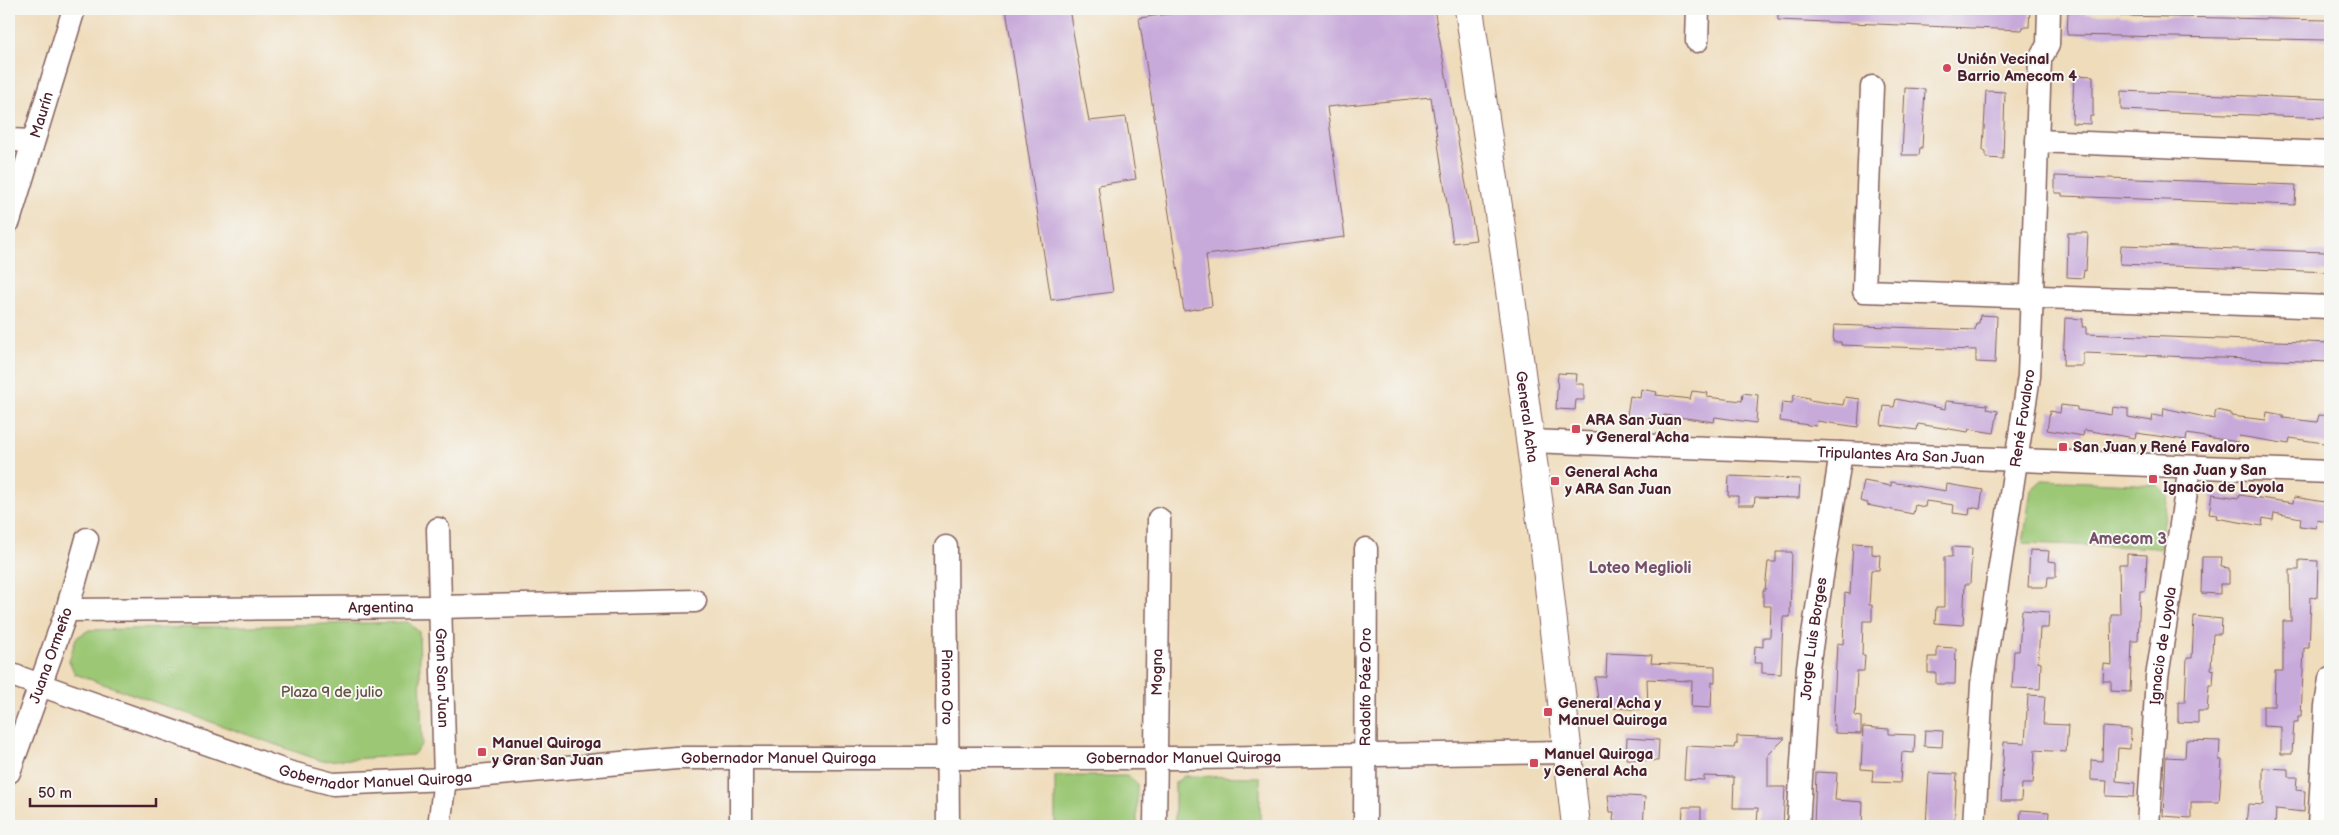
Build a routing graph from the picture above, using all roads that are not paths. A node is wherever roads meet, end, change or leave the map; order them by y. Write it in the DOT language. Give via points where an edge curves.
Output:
graph roads {
  1 [pos="74,9"];
  2 [pos="1469,9"];
  3 [pos="1698,9"];
  4 [pos="2049,9"];
  5 [pos="1696,41"];
  6 [pos="1872,87"];
  7 [pos="9,140"];
  8 [pos="33,141"];
  9 [pos="2037,141"];
  10 [pos="2330,153"];
  11 [pos="9,221"];
  12 [pos="2032,297"];
  13 [pos="2330,308"];
  14 [pos="1530,441"];
  15 [pos="1841,453"];
  16 [pos="2016,460"];
  17 [pos="2190,466"];
  18 [pos="2330,472"];
  19 [pos="1159,519"];
  20 [pos="438,529"];
  21 [pos="87,538"];
  22 [pos="946,547"];
  23 [pos="1366,549"];
  24 [pos="695,601"];
  25 [pos="439,607"];
  26 [pos="67,610"];
  27 [pos="9,674"];
  28 [pos="2330,679"];
  29 [pos="40,686"];
  30 [pos="1568,752"];
  31 [pos="1365,755"];
  32 [pos="741,758"];
  33 [pos="948,758"];
  34 [pos="1156,758"];
  35 [pos="9,772"];
  36 [pos="444,779"];
  37 [pos="439,826"];
  38 [pos="741,826"];
  39 [pos="948,826"];
  40 [pos="1155,826"];
  41 [pos="1365,826"];
  42 [pos="1576,826"];
  43 [pos="1798,826"];
  44 [pos="1974,826"];
  45 [pos="2148,826"];
  46 [pos="2319,826"];
  1 -- 8 [label="street, Maurín"];
  2 -- 14 [label="main road, General Acha"];
  3 -- 5 [label="street"];
  4 -- 9 [label="street, René Favaloro" via="2048,45 2040,59"];
  6 -- 12 [label="street" via="1864,291"];
  7 -- 8 [label="street"];
  8 -- 11 [label="street, Maurín"];
  9 -- 10 [label="street"];
  9 -- 12 [label="street, René Favaloro"];
  12 -- 13 [label="street"];
  12 -- 16 [label="street, René Favaloro" via="2029,376"];
  14 -- 15 [label="street, Tripulantes Ara San Juan"];
  14 -- 30 [label="main road, General Acha"];
  15 -- 16 [label="street, Tripulantes Ara San Juan"];
  15 -- 43 [label="street, Jorge Luis Borges" via="1808,667"];
  16 -- 17 [label="street, Tripulantes Ara San Juan"];
  16 -- 44 [label="street, René Favaloro" via="1982,684"];
  17 -- 18 [label="street, Tripulantes Ara San Juan"];
  17 -- 45 [label="street, Ignacio de Loyola" via="2157,677"];
  19 -- 34 [label="street, Mogna"];
  20 -- 25 [label="street, Gran San Juan"];
  21 -- 26 [label="street, Juana Ormeño"];
  22 -- 33 [label="street, Pinono Oro"];
  23 -- 31 [label="street, Rodolfo Páez Oro"];
  24 -- 25 [label="street, Argentina"];
  25 -- 26 [label="street, Argentina"];
  25 -- 36 [label="street, Gran San Juan"];
  26 -- 29 [label="street, Juana Ormeño"];
  27 -- 29 [label="street, Gobernador Manuel Quiroga"];
  28 -- 46 [label="street"];
  29 -- 35 [label="street, Juana Ormeño"];
  29 -- 36 [label="street, Gobernador Manuel Quiroga" via="288,772 333,784"];
  30 -- 31 [label="street, Gobernador Manuel Quiroga"];
  30 -- 42 [label="main road, General Acha"];
  31 -- 34 [label="street, Gobernador Manuel Quiroga"];
  31 -- 41 [label="street, Rodolfo Páez Oro"];
  32 -- 33 [label="street, Gobernador Manuel Quiroga"];
  32 -- 36 [label="street, Gobernador Manuel Quiroga" via="676,758"];
  32 -- 38 [label="street"];
  33 -- 34 [label="street, Gobernador Manuel Quiroga"];
  33 -- 39 [label="street, Pinono Oro"];
  34 -- 40 [label="street, Mogna"];
  36 -- 37 [label="street, Gran San Juan"];
}
